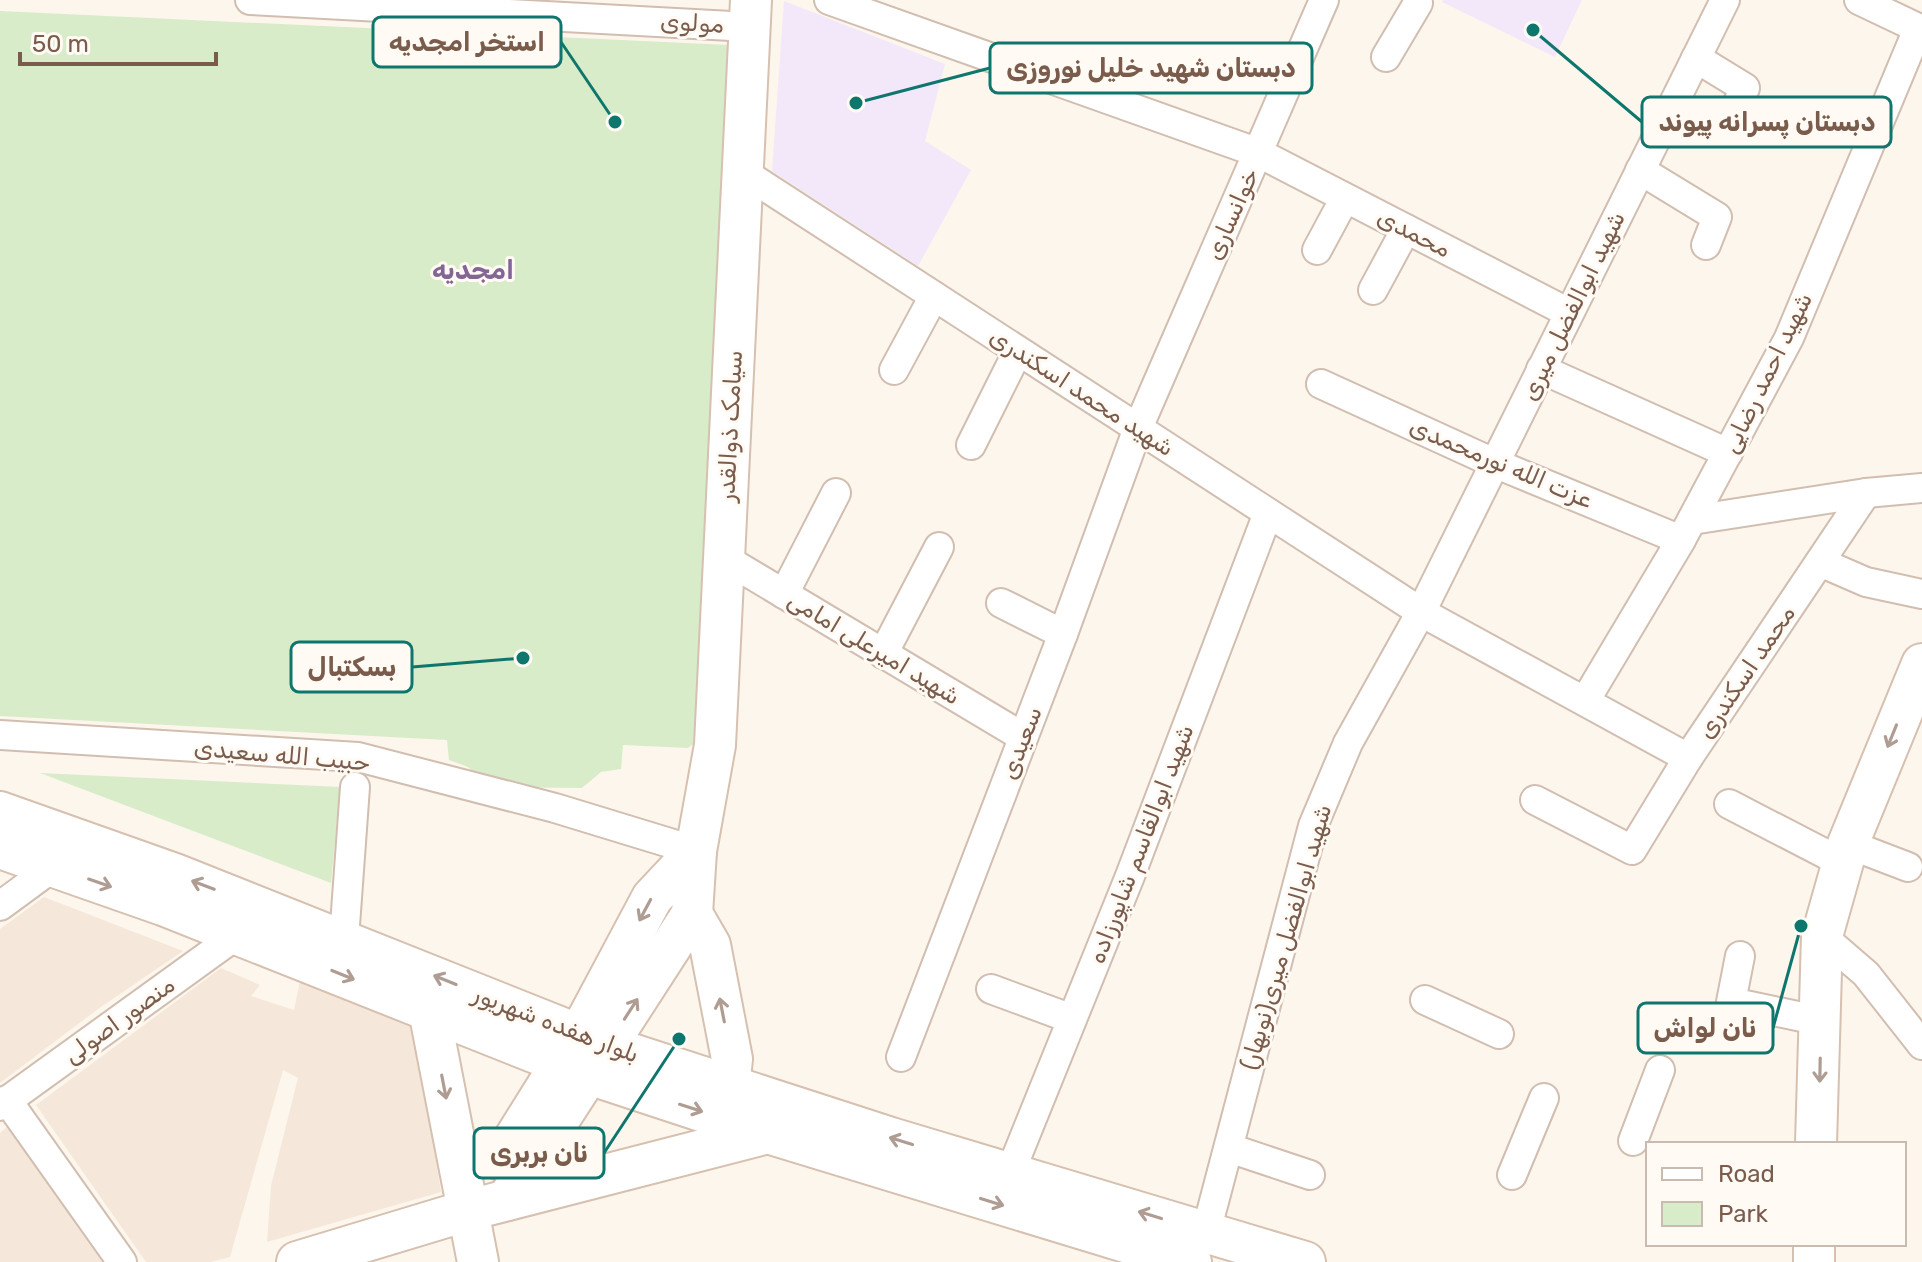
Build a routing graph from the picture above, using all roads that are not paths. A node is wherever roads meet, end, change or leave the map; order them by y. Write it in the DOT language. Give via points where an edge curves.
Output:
graph roads {
  1 [pos="250,0"];
  2 [pos="829,0"];
  3 [pos="1324,0"];
  4 [pos="1725,0"];
  5 [pos="1859,0"];
  6 [pos="1418,3"];
  7 [pos="889,10"];
  8 [pos="751,13"];
  9 [pos="1920,30"];
  10 [pos="1386,57"];
  11 [pos="1696,58"];
  12 [pos="1734,111"];
  13 [pos="1259,153"];
  14 [pos="1640,170"];
  15 [pos="743,172"];
  16 [pos="1345,198"];
  17 [pos="1406,229"];
  18 [pos="1706,245"];
  19 [pos="1317,250"];
  20 [pos="1373,290"];
  21 [pos="934,296"];
  22 [pos="1569,313"];
  23 [pos="1018,351"];
  24 [pos="1541,369"];
  25 [pos="894,370"];
  26 [pos="1321,384"];
  27 [pos="1138,428"];
  28 [pos="971,445"];
  29 [pos="1728,453"];
  30 [pos="1494,463"];
  31 [pos="1922,488"];
  32 [pos="836,493"];
  33 [pos="1866,493"];
  34 [pos="1268,513"];
  35 [pos="1687,530"];
  36 [pos="939,547"];
  37 [pos="724,558"];
  38 [pos="1820,562"];
  39 [pos="784,594"];
  40 [pos="1922,594"];
  41 [pos="1001,603"];
  42 [pos="1421,612"];
  43 [pos="1063,634"];
  44 [pos="883,654"];
  45 [pos="1922,664"];
  46 [pos="1585,701"];
  47 [pos="0,735"];
  48 [pos="1023,737"];
  49 [pos="1688,758"];
  50 [pos="355,787"];
  51 [pos="1535,800"];
  52 [pos="1729,804"];
  53 [pos="0,812"];
  54 [pos="0,848"];
  55 [pos="696,851"];
  56 [pos="1845,853"];
  57 [pos="53,867"];
  58 [pos="1908,867"];
  59 [pos="0,906"];
  60 [pos="692,914"];
  61 [pos="238,934"];
  62 [pos="1822,936"];
  63 [pos="344,939"];
  64 [pos="1740,956"];
  65 [pos="991,989"];
  66 [pos="1425,1000"];
  67 [pos="429,1010"];
  68 [pos="1072,1019"];
  69 [pos="1821,1021"];
  70 [pos="1499,1034"];
  71 [pos="1922,1045"];
  72 [pos="584,1055"];
  73 [pos="901,1057"];
  74 [pos="1660,1070"];
  75 [pos="729,1087"];
  76 [pos="1544,1098"];
  77 [pos="4,1103"];
  78 [pos="768,1133"];
  79 [pos="1633,1141"];
  80 [pos="1816,1142"];
  81 [pos="1229,1148"];
  82 [pos="1010,1173"];
  83 [pos="1310,1175"];
  84 [pos="1512,1175"];
  85 [pos="507,1200"];
  86 [pos="469,1210"];
  87 [pos="1198,1247"];
  88 [pos="122,1262"];
  89 [pos="297,1262"];
  90 [pos="478,1262"];
  91 [pos="1305,1262"];
  1 -- 8 [label="street, مولوی"];
  2 -- 7 [label="street, محمدی"];
  3 -- 13 [label="street, خوانساری"];
  4 -- 11 [label="street, شهید ابوالفضل میری"];
  5 -- 9 [label="street"];
  6 -- 10 [label="street"];
  7 -- 13 [label="street, محمدی"];
  8 -- 15 [label="main road, سیامک ذوالقدر"];
  9 -- 29 [label="street, شهید احمد رضایی" via="1789,338"];
  11 -- 12 [label="street" via="1745,88"];
  11 -- 14 [label="street, شهید ابوالفضل میری"];
  13 -- 16 [label="street, محمدی"];
  13 -- 27 [label="street, خوانساری"];
  14 -- 18 [label="street" via="1717,217"];
  14 -- 22 [label="street, شهید ابوالفضل میری"];
  15 -- 21 [label="street, شهید محمد اسکندری"];
  15 -- 37 [label="main road, سیامک ذوالقدر"];
  16 -- 17 [label="street, محمدی"];
  16 -- 19 [label="street"];
  17 -- 20 [label="street"];
  17 -- 22 [label="street, محمدی"];
  21 -- 23 [label="street, شهید محمد اسکندری"];
  21 -- 25 [label="street"];
  22 -- 24 [label="street, شهید ابوالفضل میری"];
  23 -- 27 [label="street, شهید محمد اسکندری"];
  23 -- 28 [label="street"];
  24 -- 29 [label="street"];
  24 -- 30 [label="street, شهید ابوالفضل میری"];
  26 -- 30 [label="street, عزت الله نورمحمدی"];
  27 -- 34 [label="street, شهید محمد اسکندری"];
  27 -- 43 [label="street, سعیدی"];
  29 -- 35 [label="street, شهید احمد رضایی"];
  30 -- 35 [label="street, عزت الله نورمحمدی"];
  30 -- 42 [label="street, شهید ابوالفضل میری"];
  31 -- 33 [label="street"];
  32 -- 39 [label="street"];
  33 -- 35 [label="street"];
  33 -- 38 [label="street, محمد اسکندری"];
  34 -- 42 [label="street, شهید محمد اسکندری"];
  34 -- 68 [label="street, شهید ابوالقاسم شاپورزاده"];
  35 -- 46 [label="street, شهید احمد رضایی"];
  36 -- 44 [label="street"];
  37 -- 39 [label="street, شهید امیرعلی امامی"];
  37 -- 55 [label="main road, سیامک ذوالقدر" via="715,745"];
  38 -- 40 [label="street" via="1866,582"];
  38 -- 49 [label="street, محمد اسکندری"];
  39 -- 44 [label="street, شهید امیرعلی امامی"];
  41 -- 43 [label="street"];
  42 -- 46 [label="street, محمد اسکندری"];
  42 -- 81 [label="street, شهید ابوالفضل میری(نوبهار)" via="1348,743 1313,826"];
  43 -- 48 [label="street, سعیدی"];
  44 -- 48 [label="street, شهید امیرعلی امامی"];
  45 -- 56 [label="main road, one-way"];
  46 -- 49 [label="street, محمد اسکندری"];
  47 -- 55 [label="street, حبیب الله سعیدی" via="358,757"];
  48 -- 73 [label="street, سعیدی"];
  49 -- 51 [label="street" via="1632,850"];
  50 -- 63 [label="street"];
  52 -- 56 [label="street"];
  63 -- 53 [label="main road, بلوار هفده شهریور, one-way"];
  54 -- 57 [label="main road, بلوار هفده شهریور"];
  55 -- 60 [label="main road, سیامک ذوالقدر"];
  55 -- 72 [label="main road, one-way" via="652,898"];
  56 -- 58 [label="street"];
  56 -- 62 [label="main road"];
  57 -- 59 [label="street"];
  57 -- 61 [label="main road, بلوار هفده شهریور, one-way"];
  72 -- 60 [label="main road, سیامک ذوالقدر, one-way"];
  75 -- 60 [label="main road, one-way" via="732,1059 710,945"];
  61 -- 67 [label="main road, بلوار هفده شهریور, one-way"];
  61 -- 77 [label="street, منصور اصولی"];
  62 -- 69 [label="main road"];
  62 -- 71 [label="street" via="1866,974"];
  72 -- 63 [label="main road, بلوار هفده شهریور, one-way"];
  64 -- 69 [label="street" via="1731,1002"];
  65 -- 68 [label="street"];
  66 -- 70 [label="street"];
  67 -- 72 [label="main road, بلوار هفده شهریور"];
  67 -- 86 [label="main road, one-way"];
  68 -- 82 [label="street, شهید ابوالقاسم شاپورزاده"];
  69 -- 80 [label="main road, one-way"];
  72 -- 75 [label="main road, بلوار هفده شهریور"];
  72 -- 78 [label="main road, بلوار هفده شهریور, one-way"];
  72 -- 85 [label="main road"];
  72 -- 86 [label="main road"];
  74 -- 79 [label="street"];
  82 -- 75 [label="main road, بلوار هفده شهریور, one-way"];
  76 -- 84 [label="street"];
  77 -- 88 [label="street"];
  78 -- 85 [label="main road"];
  78 -- 87 [label="main road, بلوار هفده شهریور, one-way"];
  81 -- 83 [label="street"];
  81 -- 87 [label="street, شهید ابوالفضل میری(نوبهار)"];
  87 -- 82 [label="main road, بلوار هفده شهریور, one-way"];
  85 -- 86 [label="main road"];
  86 -- 89 [label="main road"];
  86 -- 90 [label="main road"];
  87 -- 91 [label="main road, بلوار هفده شهریور"];
}
